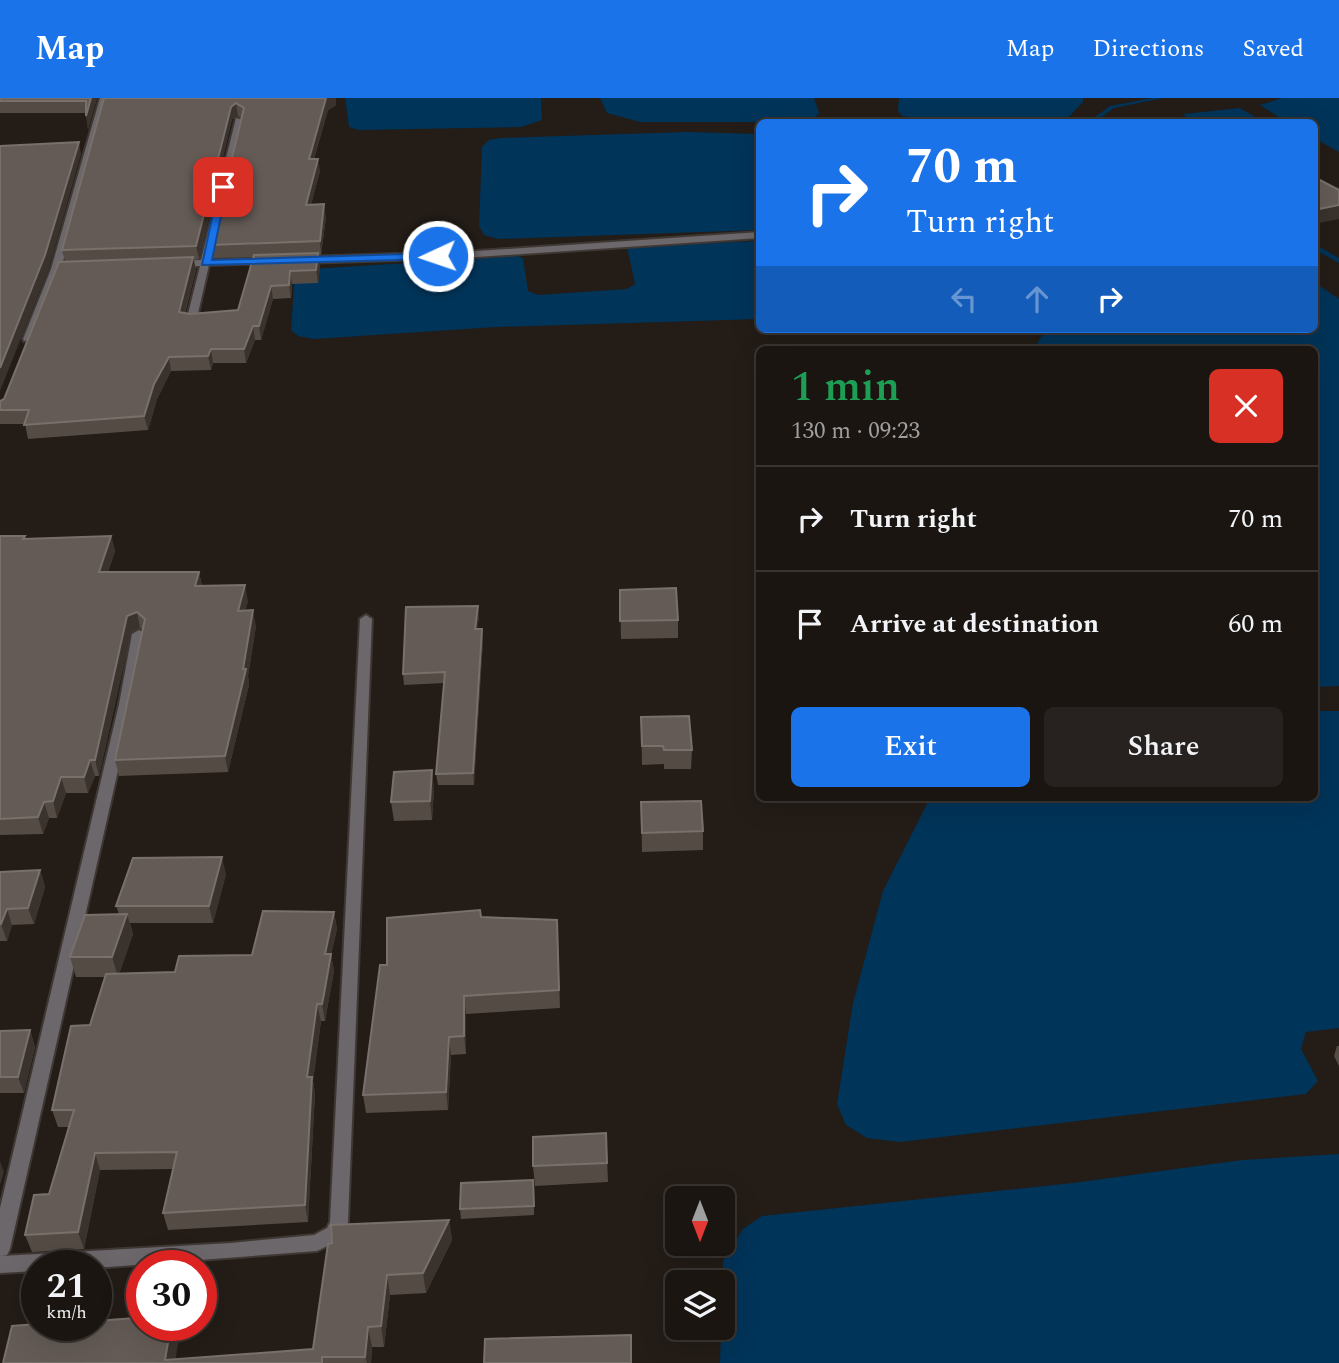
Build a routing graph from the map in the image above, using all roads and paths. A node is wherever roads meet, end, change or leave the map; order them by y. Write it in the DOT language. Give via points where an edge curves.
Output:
graph roads {
  1 [pos="104,98"];
  2 [pos="239,120"];
  3 [pos="756,235"];
  4 [pos="277,260"];
  5 [pos="289,260"];
  6 [pos="206,263"];
  7 [pos="165,264"];
  8 [pos="56,268"];
  9 [pos="69,268"];
  10 [pos="191,321"];
  11 [pos="23,353"];
  12 [pos="366,619"];
  13 [pos="139,634"];
  14 [pos="0,1249"];
  15 [pos="0,1265"];
  1 -- 8 [label="street"];
  2 -- 6 [label="street"];
  3 -- 5 [label="street" via="462,255"];
  4 -- 6 [label="street"];
  6 -- 7 [label="street"];
  6 -- 10 [label="street"];
  8 -- 9 [label="street"];
  8 -- 11 [label="street"];
  12 -- 15 [label="street" via="335,1233 317,1243 256,1249"];
  13 -- 14 [label="street"];
}
